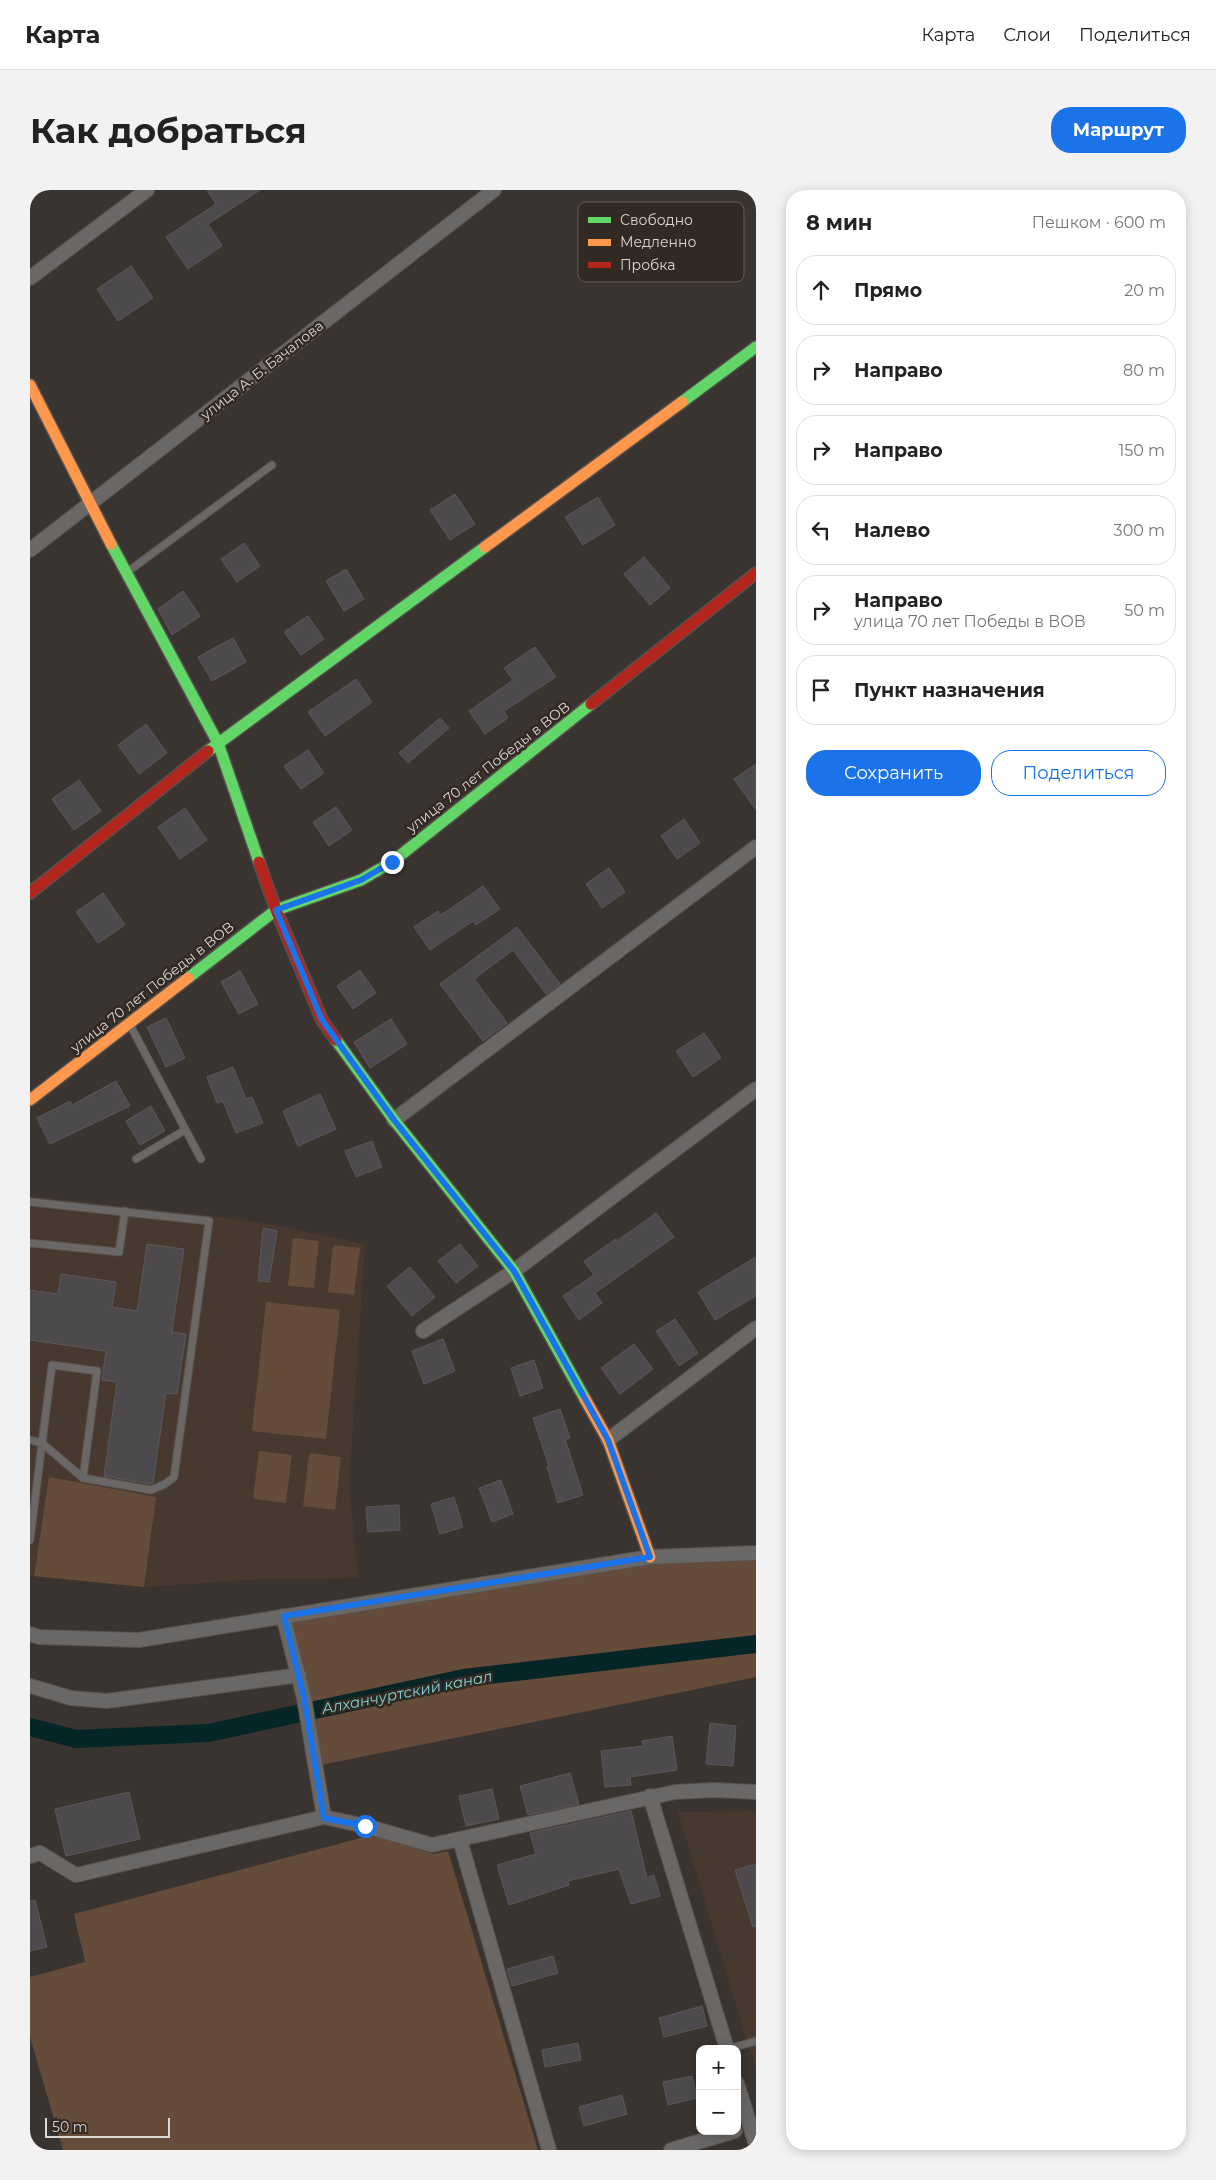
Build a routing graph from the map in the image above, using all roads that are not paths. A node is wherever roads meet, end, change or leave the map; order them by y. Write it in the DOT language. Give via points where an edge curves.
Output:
graph roads {
  1 [pos="147,190"];
  2 [pos="494,190"];
  3 [pos="30,278"];
  4 [pos="756,347"];
  5 [pos="30,385"];
  6 [pos="272,465"];
  7 [pos="90,504"];
  8 [pos="30,550"];
  9 [pos="126,574"];
  10 [pos="756,574"];
  11 [pos="218,742"];
  12 [pos="756,846"];
  13 [pos="30,893"];
  14 [pos="276,910"];
  15 [pos="129,1023"];
  16 [pos="756,1089"];
  17 [pos="30,1100"];
  18 [pos="394,1120"];
  19 [pos="185,1130"];
  20 [pos="136,1159"];
  21 [pos="201,1159"];
  22 [pos="30,1202"];
  23 [pos="125,1211"];
  24 [pos="30,1243"];
  25 [pos="514,1271"];
  26 [pos="756,1328"];
  27 [pos="423,1331"];
  28 [pos="30,1440"];
  29 [pos="608,1440"];
  30 [pos="42,1443"];
  31 [pos="83,1478"];
  32 [pos="30,1540"];
  33 [pos="756,1553"];
  34 [pos="650,1557"];
  35 [pos="284,1616"];
  36 [pos="30,1634"];
  37 [pos="299,1675"];
  38 [pos="30,1686"];
  39 [pos="756,1792"];
  40 [pos="650,1796"];
  41 [pos="324,1818"];
  42 [pos="460,1840"];
  43 [pos="30,1856"];
  44 [pos="756,2041"];
  45 [pos="726,2045"];
  46 [pos="741,2045"];
  47 [pos="741,2130"];
  48 [pos="724,2135"];
  49 [pos="756,2145"];
  50 [pos="549,2150"];
  51 [pos="671,2150"];
  1 -- 3 [label="street"];
  2 -- 7 [label="street, улица А. Б. Бачалова"];
  4 -- 11 [label="street"];
  5 -- 7 [label="street"];
  6 -- 9 [label="lane"];
  7 -- 8 [label="street, улица А. Б. Бачалова"];
  7 -- 9 [label="street"];
  9 -- 11 [label="street"];
  10 -- 14 [label="street, улица 70 лет Победы в ВОВ" via="392,862 361,880"];
  11 -- 13 [label="street"];
  11 -- 14 [label="street"];
  12 -- 18 [label="street"];
  14 -- 15 [label="street, улица 70 лет Победы в ВОВ"];
  14 -- 18 [label="street" via="322,1020"];
  15 -- 17 [label="street, улица 70 лет Победы в ВОВ"];
  15 -- 19 [label="lane"];
  16 -- 25 [label="street"];
  18 -- 25 [label="street"];
  19 -- 20 [label="lane"];
  19 -- 21 [label="lane"];
  22 -- 23 [label="lane"];
  23 -- 24 [label="lane" via="119,1252"];
  23 -- 31 [label="lane" via="209,1221 174,1477 151,1490"];
  25 -- 27 [label="street"];
  25 -- 29 [label="street"];
  26 -- 29 [label="street"];
  28 -- 30 [label="lane"];
  29 -- 34 [label="street"];
  30 -- 31 [label="lane"];
  30 -- 31 [label="lane" via="52,1365 97,1371"];
  30 -- 32 [label="lane"];
  33 -- 34 [label="street"];
  34 -- 35 [label="street"];
  35 -- 36 [label="street" via="139,1640 39,1637"];
  35 -- 37 [label="street"];
  37 -- 38 [label="street" via="107,1701 71,1698"];
  37 -- 41 [label="street"];
  39 -- 40 [label="street" via="695,1791"];
  40 -- 42 [label="street"];
  40 -- 45 [label="street"];
  41 -- 42 [label="street" via="432,1845"];
  41 -- 43 [label="street" via="76,1875 40,1853"];
  42 -- 50 [label="street"];
  44 -- 46 [label="lane"];
  47 -- 49 [label="street"];
  48 -- 51 [label="street"];
}
